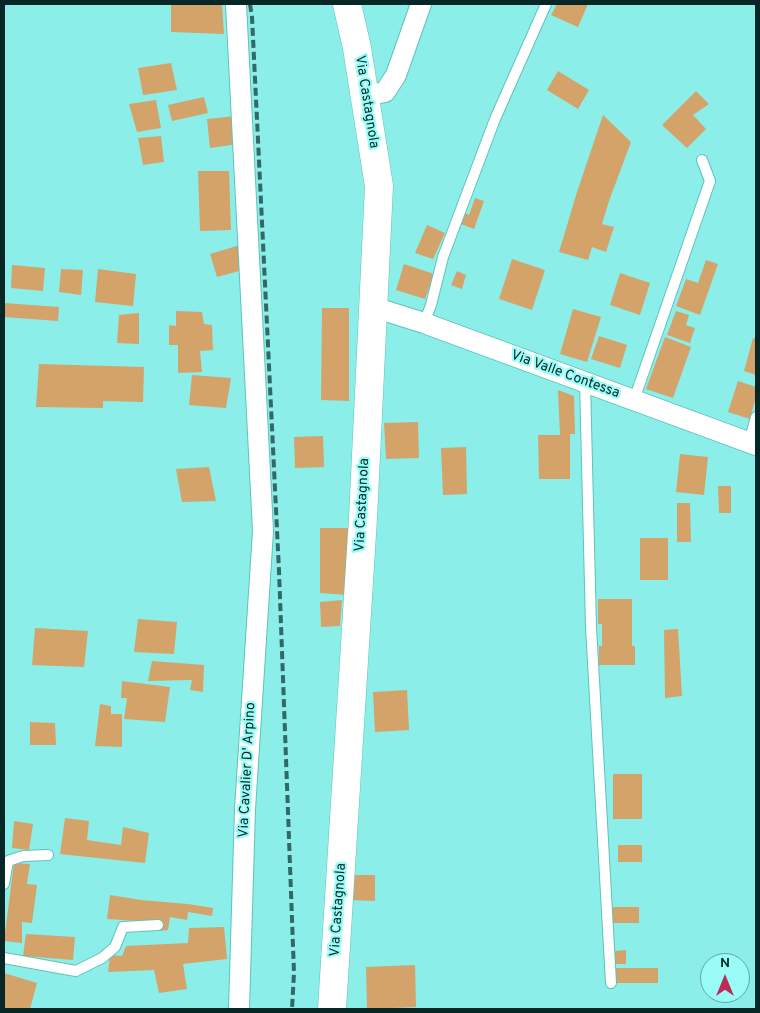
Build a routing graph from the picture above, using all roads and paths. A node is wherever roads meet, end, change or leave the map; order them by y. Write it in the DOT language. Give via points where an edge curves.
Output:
graph roads {
  1 [pos="236,4"];
  2 [pos="346,4"];
  3 [pos="421,4"];
  4 [pos="546,4"];
  5 [pos="365,96"];
  6 [pos="702,160"];
  7 [pos="374,307"];
  8 [pos="424,323"];
  9 [pos="585,382"];
  10 [pos="634,400"];
  11 [pos="756,417"];
  12 [pos="752,443"];
  13 [pos="48,854"];
  14 [pos="4,884"];
  15 [pos="158,925"];
  16 [pos="4,958"];
  17 [pos="611,983"];
  18 [pos="239,1009"];
  19 [pos="332,1009"];
  1 -- 18 [label="street, Via Cavalier D' Arpino" via="263,531 245,809"];
  2 -- 5 [label="main road, Via Castagnola"];
  3 -- 5 [label="street" via="396,75 385,92"];
  4 -- 8 [label="lane" via="492,128 443,257"];
  5 -- 7 [label="main road, Via Castagnola" via="379,186"];
  6 -- 10 [label="lane" via="710,181"];
  7 -- 8 [label="street, Via Valle Contessa"];
  7 -- 19 [label="main road, Via Castagnola"];
  8 -- 9 [label="street, Via Valle Contessa"];
  9 -- 10 [label="street, Via Valle Contessa"];
  9 -- 17 [label="lane" via="591,627"];
  10 -- 12 [label="street, Via Valle Contessa"];
  11 -- 12 [label="lane"];
  13 -- 14 [label="lane" via="8,861"];
  15 -- 16 [label="lane" via="123,927 115,947 102,958 76,971"];
}
